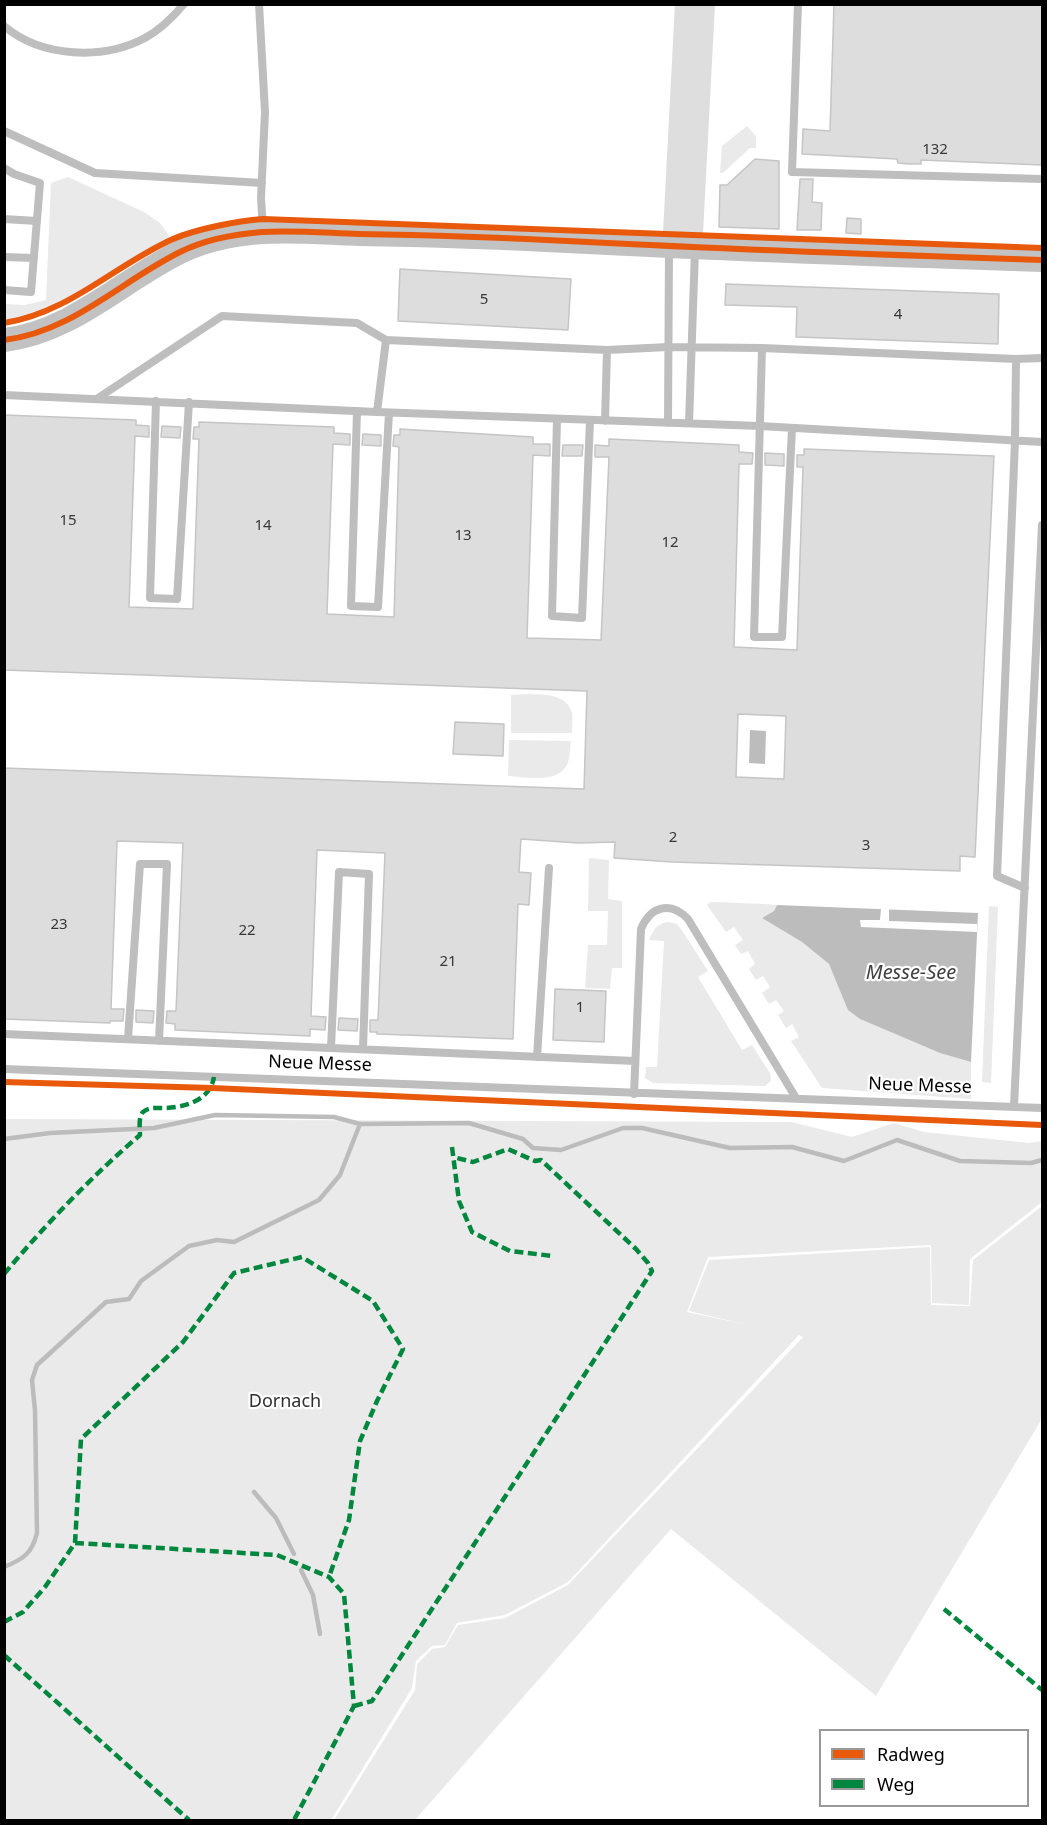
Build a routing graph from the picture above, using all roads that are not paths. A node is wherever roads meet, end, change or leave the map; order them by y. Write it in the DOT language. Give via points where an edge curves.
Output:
graph roads {
  1 [pos="184,4"];
  2 [pos="259,4"];
  3 [pos="798,4"];
  4 [pos="4,26"];
  5 [pos="4,131"];
  6 [pos="4,168"];
  7 [pos="1042,179"];
  8 [pos="262,183"];
  9 [pos="4,219"];
  10 [pos="37,220"];
  11 [pos="262,232"];
  12 [pos="683,244"];
  13 [pos="4,257"];
  14 [pos="34,258"];
  15 [pos="1042,260"];
  16 [pos="4,290"];
  17 [pos="4,340"];
  18 [pos="386,340"];
  19 [pos="668,347"];
  20 [pos="692,347"];
  21 [pos="762,348"];
  22 [pos="607,350"];
  23 [pos="1016,358"];
  24 [pos="1042,358"];
  25 [pos="4,395"];
  26 [pos="98,398"];
  27 [pos="156,401"];
  28 [pos="189,402"];
  29 [pos="357,411"];
  30 [pos="377,412"];
  31 [pos="389,413"];
  32 [pos="557,419"];
  33 [pos="590,420"];
  34 [pos="605,421"];
  35 [pos="668,423"];
  36 [pos="689,423"];
  37 [pos="760,426"];
  38 [pos="792,428"];
  39 [pos="1015,441"];
  40 [pos="1042,442"];
  41 [pos="1042,525"];
  42 [pos="549,868"];
  43 [pos="1025,888"];
  44 [pos="4,1034"];
  45 [pos="128,1039"];
  46 [pos="159,1041"];
  47 [pos="331,1048"];
  48 [pos="363,1049"];
  49 [pos="537,1057"];
  50 [pos="635,1061"];
  51 [pos="4,1069"];
  52 [pos="634,1094"];
  53 [pos="796,1098"];
  54 [pos="1014,1106"];
  55 [pos="1042,1108"];
  1 -- 4 [label="lane" via="173,18 146,38 114,50 81,53 43,47"];
  2 -- 8 [label="lane" via="265,112"];
  3 -- 7 [label="lane" via="792,172"];
  5 -- 8 [label="lane" via="94,173"];
  6 -- 10 [label="lane" via="40,183"];
  8 -- 11 [label="lane"];
  9 -- 10 [label="lane"];
  10 -- 14 [label="lane"];
  11 -- 12 [label="street"];
  11 -- 17 [label="street" via="182,251 56,326"];
  12 -- 15 [label="street"];
  12 -- 19 [label="lane"];
  12 -- 20 [label="lane"];
  13 -- 14 [label="lane"];
  14 -- 16 [label="lane" via="31,292"];
  18 -- 22 [label="lane"];
  18 -- 26 [label="lane" via="357,323 222,316"];
  18 -- 30 [label="lane"];
  19 -- 20 [label="lane"];
  19 -- 22 [label="lane"];
  19 -- 35 [label="lane"];
  20 -- 21 [label="lane"];
  20 -- 36 [label="lane"];
  21 -- 23 [label="lane"];
  21 -- 37 [label="lane"];
  22 -- 34 [label="lane"];
  23 -- 24 [label="lane"];
  23 -- 39 [label="lane"];
  25 -- 26 [label="lane"];
  26 -- 27 [label="lane"];
  27 -- 28 [label="lane"];
  27 -- 28 [label="lane" via="150,597 177,599"];
  28 -- 29 [label="lane"];
  29 -- 30 [label="lane"];
  29 -- 31 [label="lane" via="351,606 378,607"];
  30 -- 31 [label="lane"];
  31 -- 32 [label="lane"];
  32 -- 33 [label="lane"];
  32 -- 33 [label="lane" via="552,616 582,618"];
  33 -- 34 [label="lane"];
  34 -- 35 [label="lane"];
  35 -- 36 [label="lane"];
  36 -- 37 [label="lane"];
  37 -- 38 [label="lane"];
  37 -- 38 [label="lane" via="754,637 782,637"];
  38 -- 39 [label="lane"];
  39 -- 40 [label="lane"];
  39 -- 43 [label="lane" via="997,876"];
  41 -- 43 [label="lane"];
  42 -- 49 [label="lane"];
  43 -- 54 [label="lane"];
  44 -- 45 [label="lane"];
  45 -- 46 [label="lane"];
  45 -- 46 [label="lane" via="140,864 167,864"];
  46 -- 47 [label="lane"];
  47 -- 48 [label="lane"];
  47 -- 48 [label="lane" via="339,872 369,874"];
  48 -- 49 [label="lane"];
  49 -- 50 [label="lane"];
  50 -- 52 [label="lane"];
  50 -- 53 [label="lane" via="641,929 645,918 653,912 672,908 688,919"];
  51 -- 52 [label="lane, Neue Messe"];
  52 -- 53 [label="lane, Neue Messe"];
  53 -- 54 [label="lane, Neue Messe"];
  54 -- 55 [label="lane, Neue Messe"];
}
